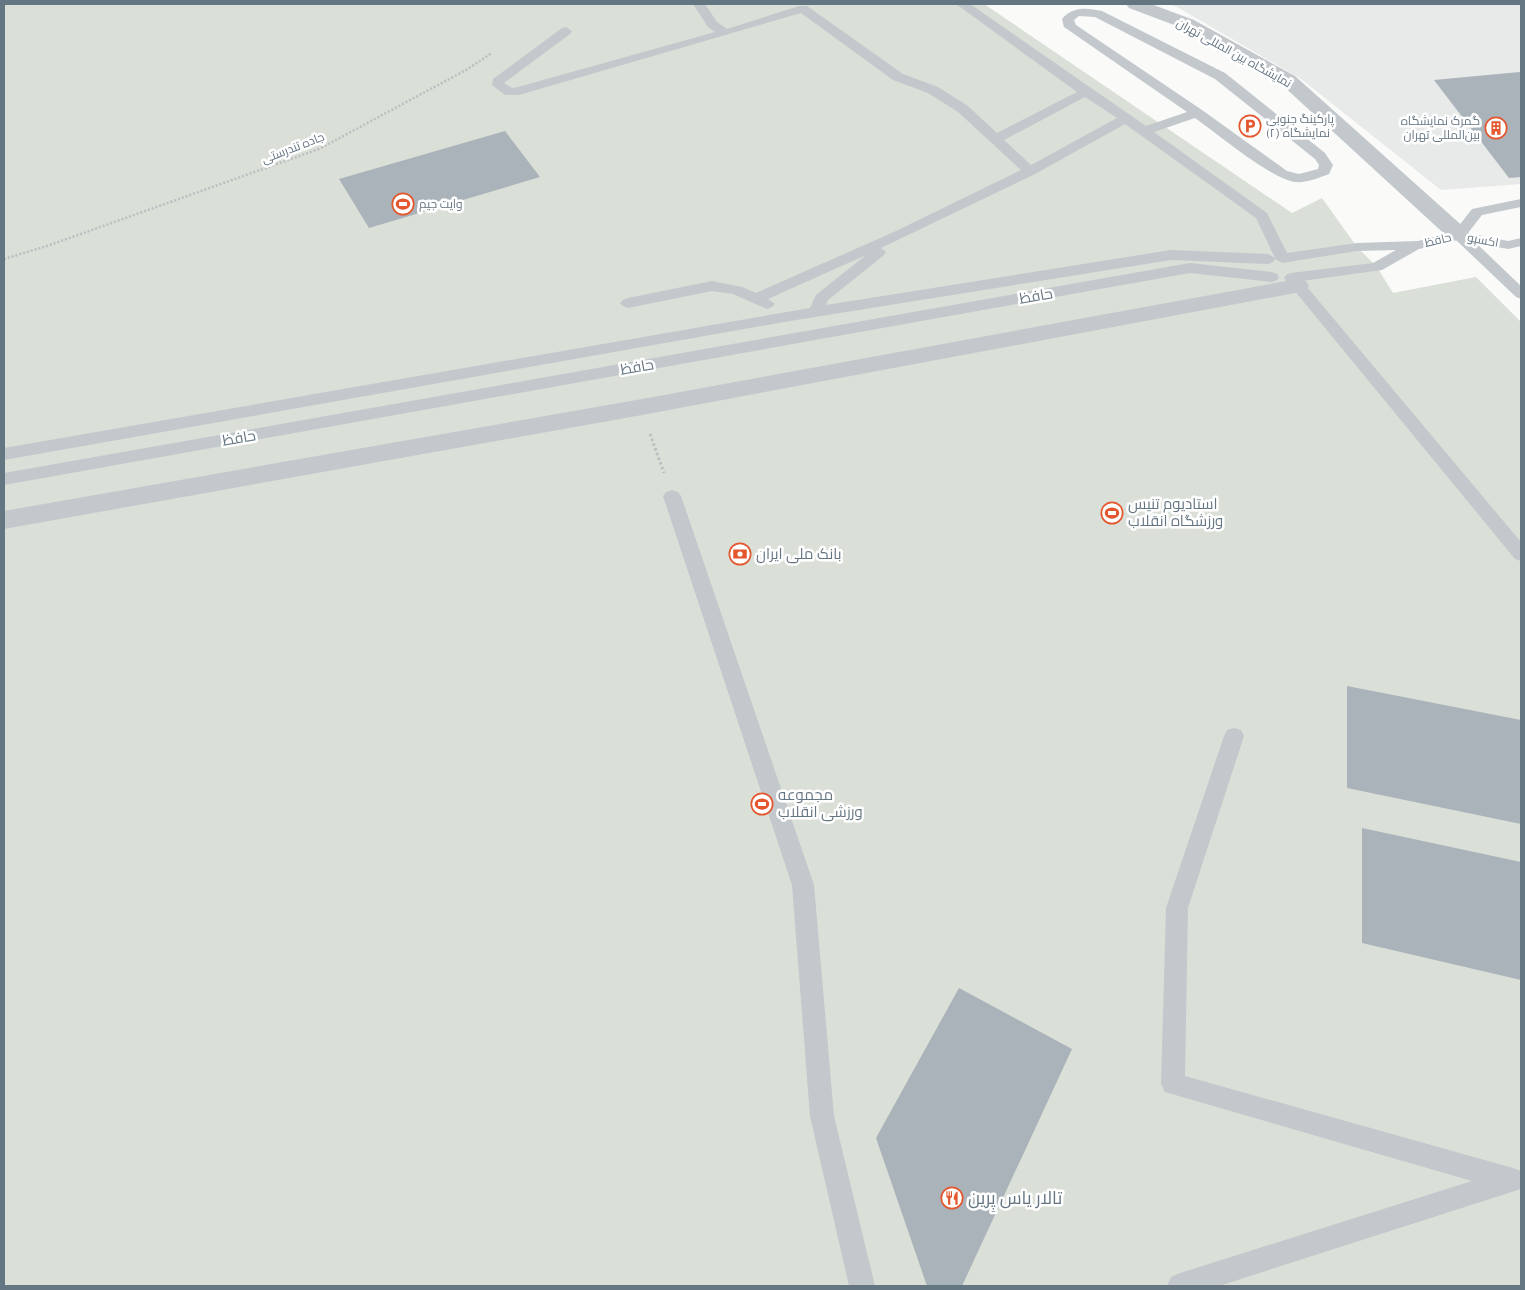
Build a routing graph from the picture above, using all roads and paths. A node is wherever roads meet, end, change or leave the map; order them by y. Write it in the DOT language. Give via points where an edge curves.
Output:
graph roads {
  1 [pos="699,4"];
  2 [pos="962,4"];
  3 [pos="1135,4"];
  4 [pos="800,6"];
  5 [pos="566,31"];
  6 [pos="725,33"];
  7 [pos="498,48"];
  8 [pos="1086,92"];
  9 [pos="1197,112"];
  10 [pos="1126,118"];
  11 [pos="1145,132"];
  12 [pos="995,140"];
  13 [pos="1030,170"];
  14 [pos="1521,204"];
  15 [pos="901,234"];
  16 [pos="1459,235"];
  17 [pos="1521,242"];
  18 [pos="1418,244"];
  19 [pos="4,259"];
  20 [pos="1275,259"];
  21 [pos="1272,277"];
  22 [pos="1294,282"];
  23 [pos="1521,294"];
  24 [pos="757,298"];
  25 [pos="628,303"];
  26 [pos="816,312"];
  27 [pos="790,316"];
  28 [pos="797,339"];
  29 [pos="4,454"];
  30 [pos="4,479"];
  31 [pos="672,496"];
  32 [pos="4,520"];
  33 [pos="1521,554"];
  34 [pos="1234,736"];
  35 [pos="1516,1179"];
  36 [pos="862,1286"];
  37 [pos="1180,1286"];
  1 -- 6 [label="lane" via="712,24"];
  2 -- 8 [label="lane"];
  3 -- 16 [label="street, نمایشگاه بین المللی تهران" via="1188,24 1288,80"];
  4 -- 6 [label="lane"];
  4 -- 12 [label="lane" via="898,77 932,90 963,109"];
  5 -- 6 [label="lane" via="498,85 510,92 519,91"];
  7 -- 19 [label="path, جاده تندرستی" via="466,70 319,149"];
  8 -- 10 [label="lane"];
  8 -- 12 [label="lane"];
  9 -- 9 [label="lane" via="1282,174 1301,179 1324,171 1326,165 1320,156 1220,76 1098,14 1076,14 1068,18 1070,27"];
  9 -- 11 [label="lane"];
  10 -- 11 [label="lane"];
  10 -- 13 [label="lane"];
  11 -- 20 [label="lane" via="1262,216"];
  12 -- 13 [label="lane"];
  13 -- 15 [label="lane"];
  14 -- 16 [label="lane, اکسپو" via="1477,212"];
  15 -- 24 [label="lane"];
  15 -- 26 [label="lane" via="834,286 821,298"];
  16 -- 17 [label="lane, اکسپو" via="1508,245"];
  16 -- 18 [label="lane, حافظ"];
  16 -- 23 [label="lane"];
  18 -- 20 [label="lane, حافظ" via="1357,247"];
  18 -- 22 [label="lane, حافظ" via="1377,267"];
  20 -- 21 [label="lane" via="1262,268"];
  20 -- 22 [label="lane" via="1296,268"];
  20 -- 26 [label="lane, حافظ" via="1171,255"];
  21 -- 22 [label="lane, حافظ"];
  21 -- 28 [label="lane, حافظ" via="1190,268"];
  22 -- 32 [label="street" via="661,404"];
  22 -- 33 [label="lane"];
  24 -- 25 [label="lane" via="737,290 712,286"];
  24 -- 27 [label="lane"];
  26 -- 27 [label="lane, حافظ"];
  27 -- 28 [label="lane"];
  27 -- 29 [label="lane, حافظ"];
  28 -- 30 [label="lane, حافظ"];
  31 -- 36 [label="lane" via="803,885 822,1116"];
  34 -- 35 [label="lane" via="1177,908 1173,1084"];
  35 -- 37 [label="lane"];
}
